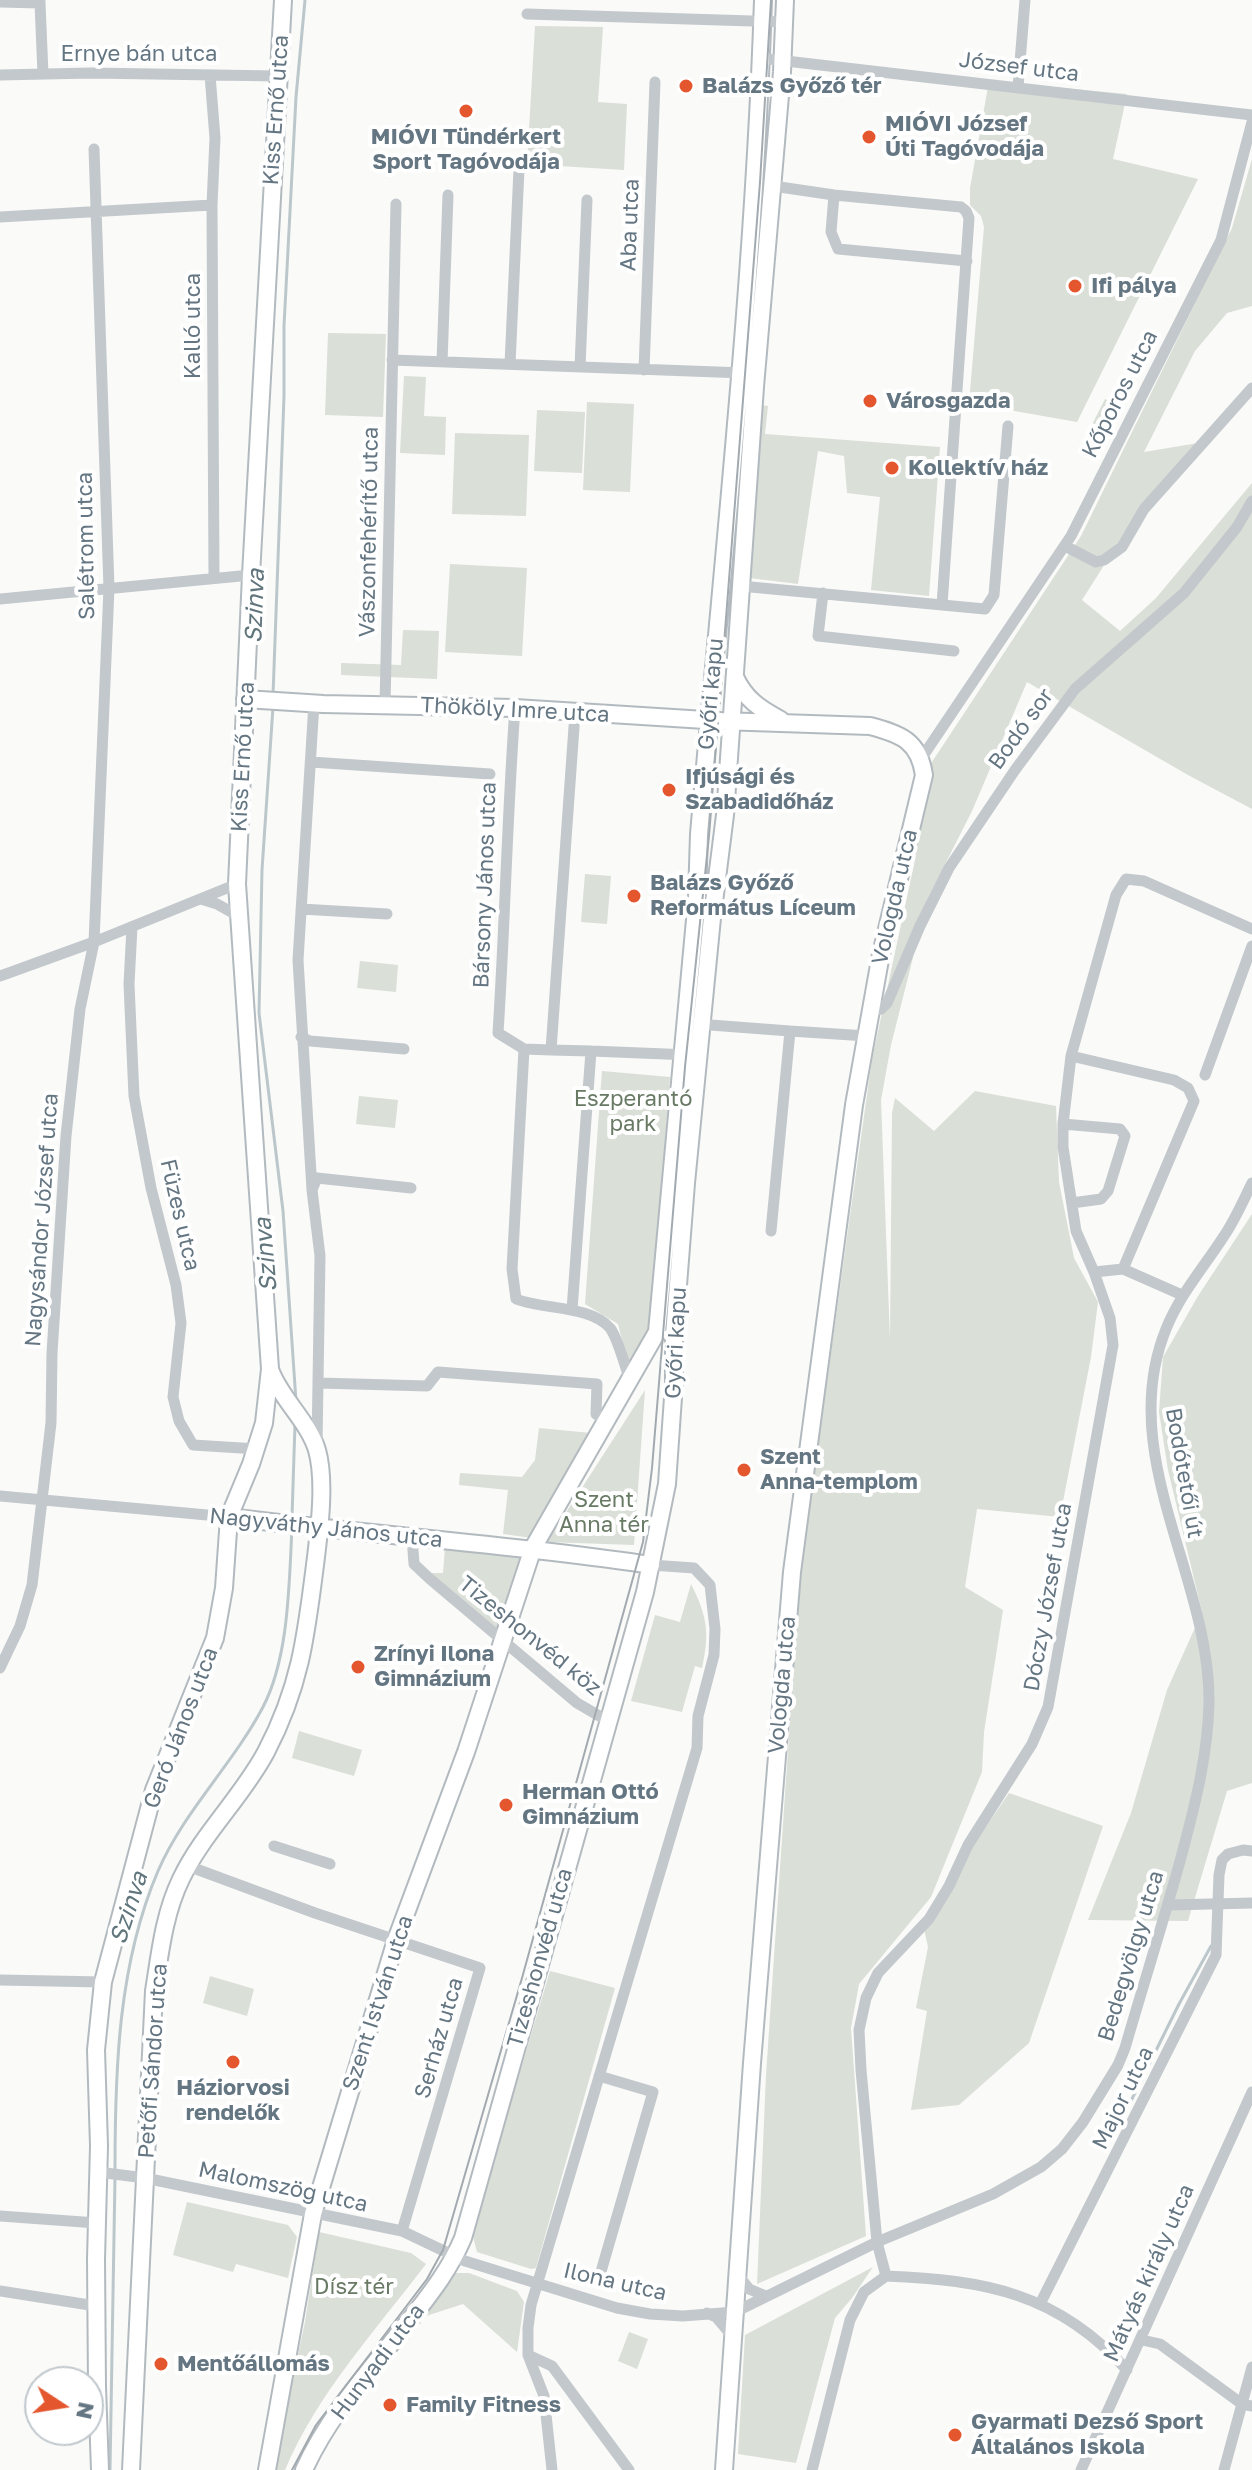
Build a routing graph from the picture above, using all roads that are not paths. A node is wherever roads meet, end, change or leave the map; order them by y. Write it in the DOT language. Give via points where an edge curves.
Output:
graph roads {
  1 [pos="283,0"];
  2 [pos="763,0"];
  3 [pos="785,0"];
  4 [pos="1025,0"];
  5 [pos="40,1"];
  6 [pos="0,2"];
  7 [pos="527,14"];
  8 [pos="763,22"];
  9 [pos="784,22"];
  10 [pos="760,58"];
  11 [pos="782,60"];
  12 [pos="43,74"];
  13 [pos="0,75"];
  14 [pos="210,75"];
  15 [pos="277,76"];
  16 [pos="655,82"];
  17 [pos="1018,87"];
  18 [pos="1252,115"];
  19 [pos="1252,122"];
  20 [pos="94,149"];
  21 [pos="519,169"];
  22 [pos="773,186"];
  23 [pos="448,195"];
  24 [pos="834,195"];
  25 [pos="587,200"];
  26 [pos="396,204"];
  27 [pos="212,205"];
  28 [pos="96,212"];
  29 [pos="0,217"];
  30 [pos="967,261"];
  31 [pos="392,360"];
  32 [pos="442,362"];
  33 [pos="510,364"];
  34 [pos="580,367"];
  35 [pos="644,370"];
  36 [pos="748,374"];
  37 [pos="1252,388"];
  38 [pos="1008,426"];
  39 [pos="1252,501"];
  40 [pos="1065,546"];
  41 [pos="251,575"];
  42 [pos="214,577"];
  43 [pos="740,586"];
  44 [pos="109,588"];
  45 [pos="823,593"];
  46 [pos="0,599"];
  47 [pos="942,605"];
  48 [pos="954,651"];
  49 [pos="734,676"];
  50 [pos="253,699"];
  51 [pos="314,703"];
  52 [pos="385,705"];
  53 [pos="515,708"];
  54 [pos="575,713"];
  55 [pos="709,720"];
  56 [pos="731,721"];
  57 [pos="784,721"];
  58 [pos="921,759"];
  59 [pos="311,762"];
  60 [pos="490,774"];
  61 [pos="237,884"];
  62 [pos="201,899"];
  63 [pos="301,909"];
  64 [pos="387,914"];
  65 [pos="240,917"];
  66 [pos="132,927"];
  67 [pos="1252,929"];
  68 [pos="94,942"];
  69 [pos="1252,946"];
  70 [pos="0,976"];
  71 [pos="871,1011"];
  72 [pos="694,1024"];
  73 [pos="790,1031"];
  74 [pos="867,1036"];
  75 [pos="301,1037"];
  76 [pos="404,1049"];
  77 [pos="524,1049"];
  78 [pos="551,1050"];
  79 [pos="591,1051"];
  80 [pos="690,1055"];
  81 [pos="1071,1056"];
  82 [pos="1205,1075"];
  83 [pos="1063,1124"];
  84 [pos="1252,1183"];
  85 [pos="411,1188"];
  86 [pos="312,1190"];
  87 [pos="1072,1203"];
  88 [pos="771,1231"];
  89 [pos="1123,1269"];
  90 [pos="1094,1272"];
  91 [pos="1182,1295"];
  92 [pos="572,1310"];
  93 [pos="270,1369"];
  94 [pos="630,1380"];
  95 [pos="319,1383"];
  96 [pos="607,1421"];
  97 [pos="314,1441"];
  98 [pos="257,1449"];
  99 [pos="0,1496"];
  100 [pos="43,1501"];
  101 [pos="229,1517"];
  102 [pos="313,1528"];
  103 [pos="412,1537"];
  104 [pos="533,1548"];
  105 [pos="651,1565"];
  106 [pos="502,1642"];
  107 [pos="1205,1648"];
  108 [pos="0,1668"];
  109 [pos="608,1721"];
  110 [pos="274,1846"];
  111 [pos="1252,1851"];
  112 [pos="330,1864"];
  113 [pos="188,1866"];
  114 [pos="1217,1903"];
  115 [pos="1252,1903"];
  116 [pos="1168,1905"];
  117 [pos="396,1940"];
  118 [pos="0,1980"];
  119 [pos="103,1982"];
  120 [pos="599,2076"];
  121 [pos="1252,2092"];
  122 [pos="98,2172"];
  123 [pos="145,2178"];
  124 [pos="313,2214"];
  125 [pos="0,2216"];
  126 [pos="97,2223"];
  127 [pos="402,2231"];
  128 [pos="877,2242"];
  129 [pos="455,2257"];
  130 [pos="738,2275"];
  131 [pos="886,2276"];
  132 [pos="598,2282"];
  133 [pos="536,2284"];
  134 [pos="0,2291"];
  135 [pos="766,2296"];
  136 [pos="1040,2304"];
  137 [pos="96,2306"];
  138 [pos="735,2312"];
  139 [pos="707,2313"];
  140 [pos="733,2337"];
  141 [pos="1142,2340"];
  142 [pos="528,2355"];
  143 [pos="1252,2367"];
  144 [pos="1127,2370"];
  145 [pos="1247,2405"];
  146 [pos="100,2470"];
  147 [pos="131,2470"];
  148 [pos="267,2470"];
  149 [pos="304,2470"];
  150 [pos="552,2470"];
  151 [pos="629,2470"];
  152 [pos="724,2470"];
  153 [pos="812,2470"];
  154 [pos="1081,2470"];
  155 [pos="1224,2470"];
  1 -- 15 [label="street, Kiss Ernő utca"];
  2 -- 8 [label="street, Győri kapu"];
  3 -- 9 [label="street, Győri kapu"];
  4 -- 17 [label="street"];
  5 -- 6 [label="street"];
  5 -- 12 [label="street"];
  7 -- 8 [label="street"];
  8 -- 9 [label="street"];
  8 -- 10 [label="street, Győri kapu"];
  9 -- 11 [label="street, Győri kapu"];
  10 -- 11 [label="street, József utca"];
  10 -- 36 [label="street, Győri kapu"];
  11 -- 17 [label="street, József utca"];
  11 -- 22 [label="street, Győri kapu"];
  12 -- 13 [label="street, Ernye bán utca"];
  12 -- 14 [label="street, Ernye bán utca"];
  14 -- 15 [label="street, Ernye bán utca"];
  14 -- 27 [label="street, Kalló utca" via="215,138"];
  15 -- 41 [label="street, Kiss Ernő utca"];
  16 -- 35 [label="street, Aba utca"];
  17 -- 18 [label="street, József utca"];
  19 -- 40 [label="street, Kőporos utca" via="1221,240"];
  20 -- 28 [label="street, Salétrom utca"];
  21 -- 33 [label="street"];
  22 -- 24 [label="street"];
  22 -- 36 [label="street, Győri kapu"];
  23 -- 32 [label="street"];
  24 -- 30 [label="street" via="961,207 969,218"];
  24 -- 30 [label="street" via="831,232 838,249"];
  25 -- 34 [label="street, Aba utca"];
  26 -- 31 [label="street"];
  27 -- 28 [label="street"];
  27 -- 42 [label="street, Kalló utca"];
  28 -- 29 [label="street"];
  28 -- 44 [label="street, Salétrom utca"];
  30 -- 47 [label="street"];
  31 -- 32 [label="street"];
  31 -- 52 [label="street, Vászonfehérítő utca"];
  32 -- 33 [label="street"];
  33 -- 34 [label="street"];
  34 -- 35 [label="street"];
  35 -- 36 [label="street"];
  36 -- 43 [label="street, Győri kapu"];
  36 -- 55 [label="street, Győri kapu"];
  37 -- 40 [label="street" via="1144,509 1113,555 1096,562"];
  38 -- 47 [label="street" via="994,595 985,609"];
  39 -- 71 [label="street, Bodó sor" via="1184,593 1066,701 949,868 887,1003"];
  40 -- 58 [label="street, Kőporos utca"];
  41 -- 42 [label="street"];
  41 -- 50 [label="street, Kiss Ernő utca"];
  42 -- 44 [label="street"];
  43 -- 45 [label="street"];
  43 -- 49 [label="street, Győri kapu"];
  44 -- 46 [label="street"];
  44 -- 68 [label="street, Salétrom utca"];
  45 -- 47 [label="street"];
  45 -- 48 [label="street" via="818,636"];
  49 -- 56 [label="street, Győri kapu"];
  49 -- 57 [label="street, Thököly Imre utca" via="760,709"];
  50 -- 51 [label="street, Thököly Imre utca"];
  50 -- 61 [label="street, Kiss Ernő utca"];
  51 -- 52 [label="street, Thököly Imre utca"];
  51 -- 59 [label="street"];
  52 -- 53 [label="street, Thököly Imre utca"];
  53 -- 54 [label="street, Thököly Imre utca"];
  53 -- 77 [label="street, Bársony János utca" via="498,1033"];
  54 -- 55 [label="street, Thököly Imre utca"];
  54 -- 78 [label="street"];
  55 -- 56 [label="street, Thököly Imre utca"];
  55 -- 72 [label="street, Győri kapu"];
  56 -- 57 [label="street, Thököly Imre utca"];
  56 -- 72 [label="street, Győri kapu" via="724,830"];
  57 -- 58 [label="street, Thököly Imre utca" via="870,726 891,732 914,747"];
  58 -- 71 [label="street, Vologda utca" via="924,775"];
  59 -- 60 [label="street"];
  59 -- 63 [label="street"];
  61 -- 62 [label="street"];
  61 -- 65 [label="street, Kiss Ernő utca"];
  62 -- 65 [label="street"];
  62 -- 66 [label="street"];
  63 -- 64 [label="street"];
  63 -- 75 [label="street"];
  65 -- 93 [label="street, Kiss Ernő utca"];
  66 -- 68 [label="street"];
  66 -- 98 [label="street, Füzes utca" via="134,1096 181,1323 173,1397 193,1445"];
  67 -- 81 [label="street, Dóczy József utca" via="1144,881 1126,879 1116,895"];
  68 -- 70 [label="street"];
  68 -- 100 [label="street, Nagysándor József utca" via="80,1009 66,1136"];
  69 -- 82 [label="street"];
  71 -- 74 [label="street, Vologda utca"];
  72 -- 73 [label="street"];
  72 -- 80 [label="street, Győri kapu"];
  73 -- 74 [label="street"];
  73 -- 88 [label="street"];
  74 -- 130 [label="street, Vologda utca" via="792,1572"];
  75 -- 76 [label="street"];
  75 -- 86 [label="street"];
  77 -- 78 [label="street"];
  77 -- 92 [label="street" via="512,1269 516,1299 534,1307"];
  78 -- 79 [label="street"];
  79 -- 80 [label="street"];
  79 -- 92 [label="street"];
  80 -- 94 [label="street, Győri kapu" via="657,1332"];
  80 -- 105 [label="street, Győri kapu" via="667,1484"];
  81 -- 83 [label="street, Dóczy József utca"];
  81 -- 89 [label="street" via="1174,1080 1188,1088 1194,1101"];
  83 -- 87 [label="street, Dóczy József utca"];
  83 -- 87 [label="street" via="1120,1129 1125,1136 1108,1191 1101,1199"];
  84 -- 91 [label="street, Bodótetői út" via="1225,1235"];
  85 -- 86 [label="street" via="317,1178"];
  86 -- 95 [label="street" via="320,1256"];
  87 -- 90 [label="street, Dóczy József utca" via="1076,1231"];
  89 -- 90 [label="street"];
  89 -- 91 [label="street"];
  90 -- 128 [label="street, Dóczy József utca" via="1113,1345 1048,1707 1032,1744 929,1919 878,1973 866,1998 859,2030"];
  91 -- 107 [label="street, Bodótetői út" via="1154,1367 1149,1413 1164,1498"];
  92 -- 94 [label="street" via="594,1316 611,1329"];
  93 -- 97 [label="street, Kiss Ernő utca"];
  93 -- 98 [label="street, Kiss Ernő utca"];
  94 -- 96 [label="street"];
  95 -- 96 [label="street" via="427,1386 438,1372 597,1384 596,1414"];
  95 -- 97 [label="street"];
  96 -- 104 [label="street"];
  97 -- 102 [label="street, Petőfi Sándor utca" via="320,1467"];
  98 -- 101 [label="street, Kiss Ernő utca"];
  99 -- 100 [label="street, Nagyváthy János utca"];
  100 -- 101 [label="street, Nagyváthy János utca"];
  100 -- 108 [label="street, Nagysándor József utca" via="32,1585"];
  101 -- 102 [label="street, Nagyváthy János utca"];
  101 -- 119 [label="street, Geró János utca" via="215,1638 154,1790"];
  102 -- 103 [label="street, Nagyváthy János utca"];
  102 -- 113 [label="street, Petőfi Sándor utca" via="307,1635 298,1677 264,1755"];
  103 -- 104 [label="street, Nagyváthy János utca"];
  103 -- 106 [label="street, Tizeshonvéd köz" via="414,1564"];
  104 -- 105 [label="street, Nagyváthy János utca"];
  104 -- 106 [label="street, Szent István utca"];
  105 -- 109 [label="street, Tizeshonvéd utca"];
  105 -- 120 [label="street" via="694,1568 710,1585 714,1655 698,1716 697,1748"];
  106 -- 109 [label="street, Tizeshonvéd köz" via="577,1703"];
  106 -- 117 [label="street, Szent István utca"];
  107 -- 116 [label="street, Bedegvölgy utca" via="1207,1740 1200,1788"];
  109 -- 129 [label="street, Tizeshonvéd utca"];
  110 -- 112 [label="street"];
  111 -- 114 [label="street, Major utca" via="1228,1854 1222,1860"];
  113 -- 117 [label="street, Serház utca"];
  113 -- 123 [label="street, Petőfi Sándor utca" via="172,1899 154,1991"];
  114 -- 115 [label="street"];
  114 -- 116 [label="street"];
  114 -- 136 [label="street, Major utca" via="1216,1955"];
  116 -- 128 [label="street, Bedegvölgy utca" via="1121,2056 1062,2149 993,2194"];
  117 -- 124 [label="street, Szent István utca"];
  117 -- 127 [label="street, Serház utca" via="480,1968"];
  118 -- 119 [label="street"];
  119 -- 122 [label="street" via="96,2050"];
  120 -- 132 [label="street" via="653,2092"];
  120 -- 133 [label="street"];
  121 -- 141 [label="street, Mátyás király utca"];
  122 -- 123 [label="street, Malomszög utca"];
  122 -- 126 [label="street"];
  123 -- 124 [label="street, Malomszög utca"];
  123 -- 147 [label="street, Petőfi Sándor utca"];
  124 -- 127 [label="street, Malomszög utca"];
  124 -- 148 [label="street, Szent István utca"];
  125 -- 126 [label="street"];
  126 -- 137 [label="street"];
  127 -- 129 [label="street, Malomszög utca"];
  128 -- 131 [label="street, Dóczy József utca"];
  128 -- 135 [label="street, Ilona utca"];
  129 -- 133 [label="street, Ilona utca"];
  129 -- 149 [label="street, Hunyadi utca" via="346,2402"];
  130 -- 135 [label="street" via="749,2289"];
  130 -- 138 [label="street, Vologda utca"];
  131 -- 136 [label="street" via="990,2286"];
  131 -- 153 [label="street" via="864,2292 850,2320"];
  133 -- 139 [label="street, Ilona utca" via="650,2314"];
  133 -- 142 [label="street"];
  134 -- 137 [label="street"];
  135 -- 138 [label="street, Ilona utca"];
  136 -- 144 [label="street" via="1104,2345"];
  137 -- 146 [label="street"];
  138 -- 139 [label="street, Ilona utca"];
  138 -- 140 [label="street, Vologda utca"];
  139 -- 140 [label="street"];
  140 -- 152 [label="street, Vologda utca"];
  141 -- 144 [label="street, Mátyás király utca"];
  141 -- 145 [label="street" via="1160,2344"];
  142 -- 150 [label="street" via="544,2396"];
  142 -- 151 [label="street" via="552,2366"];
  143 -- 145 [label="street"];
  144 -- 154 [label="street, Mátyás király utca"];
  145 -- 155 [label="street"];
}
